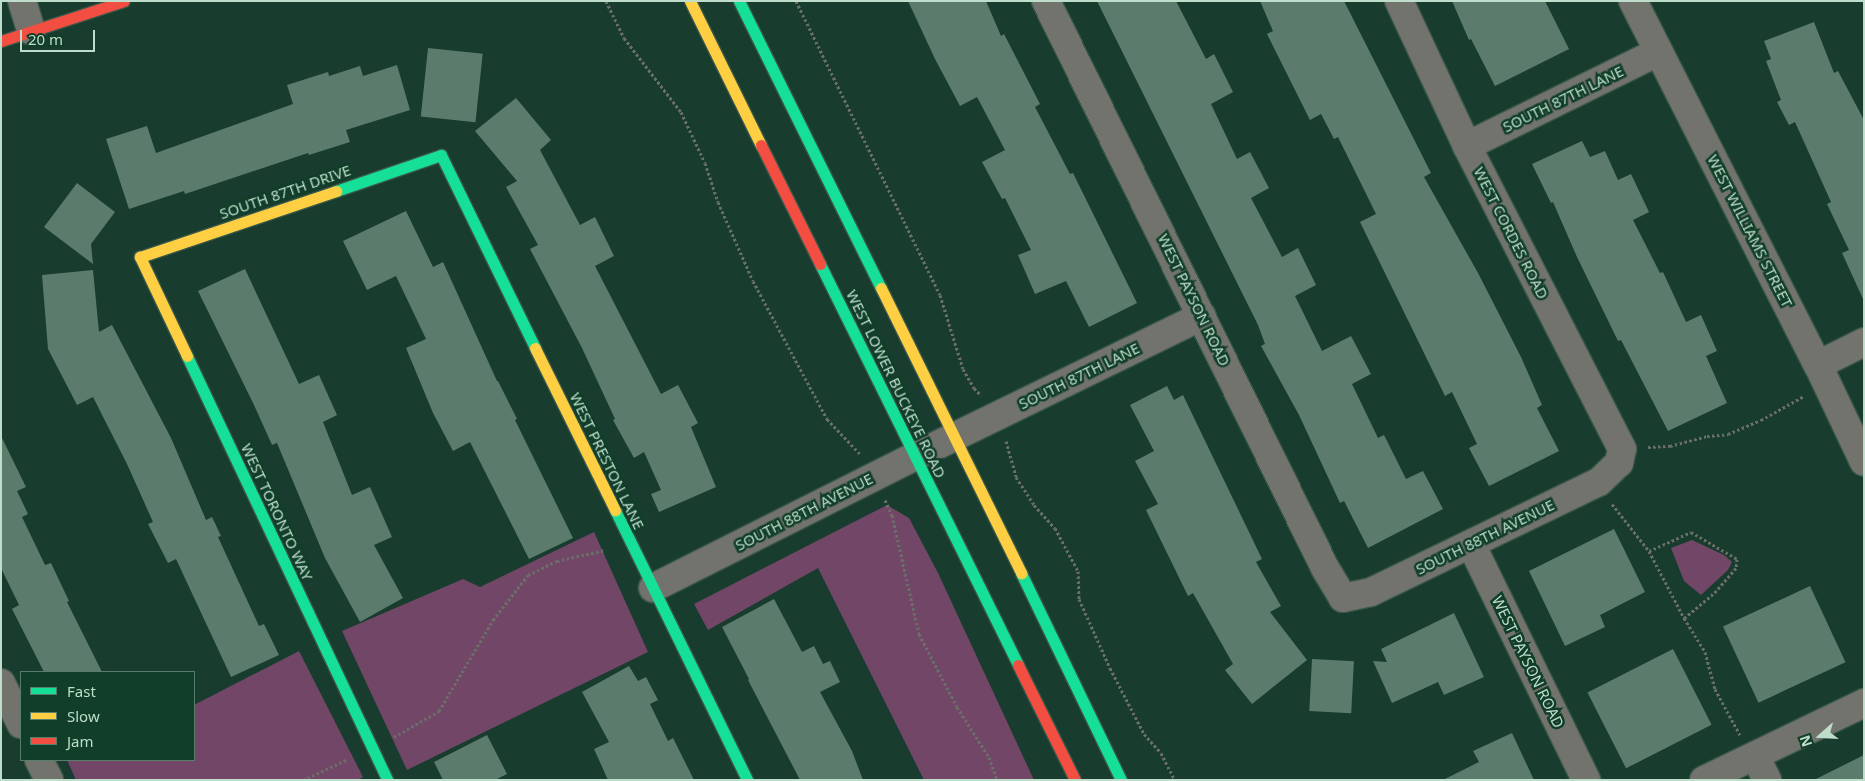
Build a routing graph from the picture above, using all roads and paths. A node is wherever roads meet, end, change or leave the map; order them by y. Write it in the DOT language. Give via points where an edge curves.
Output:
graph roads {
  1 [pos="22,1"];
  2 [pos="124,1"];
  3 [pos="606,1"];
  4 [pos="690,1"];
  5 [pos="739,1"];
  6 [pos="796,1"];
  7 [pos="1046,1"];
  8 [pos="1399,1"];
  9 [pos="1632,1"];
  10 [pos="31,30"];
  11 [pos="1,40"];
  12 [pos="1658,52"];
  13 [pos="1467,146"];
  14 [pos="441,155"];
  15 [pos="140,257"];
  16 [pos="1202,316"];
  17 [pos="1864,342"];
  18 [pos="1822,375"];
  19 [pos="986,400"];
  20 [pos="955,437"];
  21 [pos="1006,441"];
  22 [pos="915,456"];
  23 [pos="1621,456"];
  24 [pos="864,460"];
  25 [pos="1864,462"];
  26 [pos="1599,482"];
  27 [pos="885,498"];
  28 [pos="630,542"];
  29 [pos="1471,544"];
  30 [pos="1649,551"];
  31 [pos="653,588"];
  32 [pos="1343,598"];
  33 [pos="1684,618"];
  34 [pos="1,683"];
  35 [pos="1864,703"];
  36 [pos="20,722"];
  37 [pos="372,748"];
  38 [pos="1755,756"];
  39 [pos="40,761"];
  40 [pos="49,780"];
  41 [pos="303,780"];
  42 [pos="387,780"];
  43 [pos="747,780"];
  44 [pos="997,780"];
  45 [pos="1075,780"];
  46 [pos="1121,780"];
  47 [pos="1175,780"];
  48 [pos="1586,780"];
  49 [pos="1704,780"];
  50 [pos="1767,780"];
  1 -- 10 [label="street"];
  2 -- 10 [label="main road"];
  3 -- 24 [label="path" via="624,38 681,112 706,163 718,202 752,281 827,419"];
  4 -- 22 [label="main road, WEST LOWER BUCKEYE ROAD"];
  5 -- 20 [label="main road, WEST LOWER BUCKEYE ROAD"];
  6 -- 19 [label="path" via="940,295 962,369"];
  7 -- 16 [label="street, WEST PAYSON ROAD"];
  8 -- 13 [label="street, WEST CORDES ROAD"];
  9 -- 12 [label="street, WEST WILLIAMS STREET"];
  10 -- 11 [label="main road"];
  12 -- 13 [label="street, SOUTH 87TH LANE"];
  12 -- 18 [label="street, WEST WILLIAMS STREET"];
  13 -- 23 [label="street, WEST CORDES ROAD"];
  14 -- 15 [label="main road, SOUTH 87TH DRIVE"];
  14 -- 28 [label="main road, WEST PRESTON LANE"];
  15 -- 37 [label="main road, WEST TORONTO WAY"];
  16 -- 20 [label="street, SOUTH 87TH LANE"];
  16 -- 32 [label="street, WEST PAYSON ROAD" via="1325,568"];
  17 -- 18 [label="street"];
  18 -- 23 [label="path" via="1761,420 1728,434"];
  18 -- 25 [label="street, WEST WILLIAMS STREET"];
  20 -- 22 [label="street, SOUTH 88TH AVENUE"];
  20 -- 46 [label="main road, WEST LOWER BUCKEYE ROAD"];
  21 -- 47 [label="path" via="1016,477 1034,505 1055,528 1078,571 1078,599 1110,668 1144,734 1161,753"];
  22 -- 31 [label="street, SOUTH 88TH AVENUE"];
  22 -- 45 [label="main road, WEST LOWER BUCKEYE ROAD"];
  23 -- 26 [label="street, SOUTH 88TH AVENUE"];
  26 -- 29 [label="street, SOUTH 88TH AVENUE"];
  26 -- 30 [label="path"];
  27 -- 44 [label="path" via="892,515 919,634 957,707 989,757"];
  28 -- 31 [label="main road, WEST PRESTON LANE"];
  28 -- 37 [label="path" via="557,561 528,575 493,620 439,711"];
  29 -- 32 [label="street, SOUTH 88TH AVENUE" via="1371,592"];
  29 -- 48 [label="street, WEST PAYSON ROAD"];
  30 -- 33 [label="path"];
  30 -- 33 [label="path" via="1691,532 1737,559 1736,568 1717,590"];
  31 -- 43 [label="main road, WEST PRESTON LANE"];
  33 -- 38 [label="path" via="1705,652 1715,689 1736,730"];
  34 -- 36 [label="street"];
  35 -- 38 [label="street"];
  37 -- 41 [label="path"];
  37 -- 42 [label="main road, WEST TORONTO WAY"];
  38 -- 49 [label="street"];
  38 -- 50 [label="street"];
  39 -- 40 [label="street"];
}
